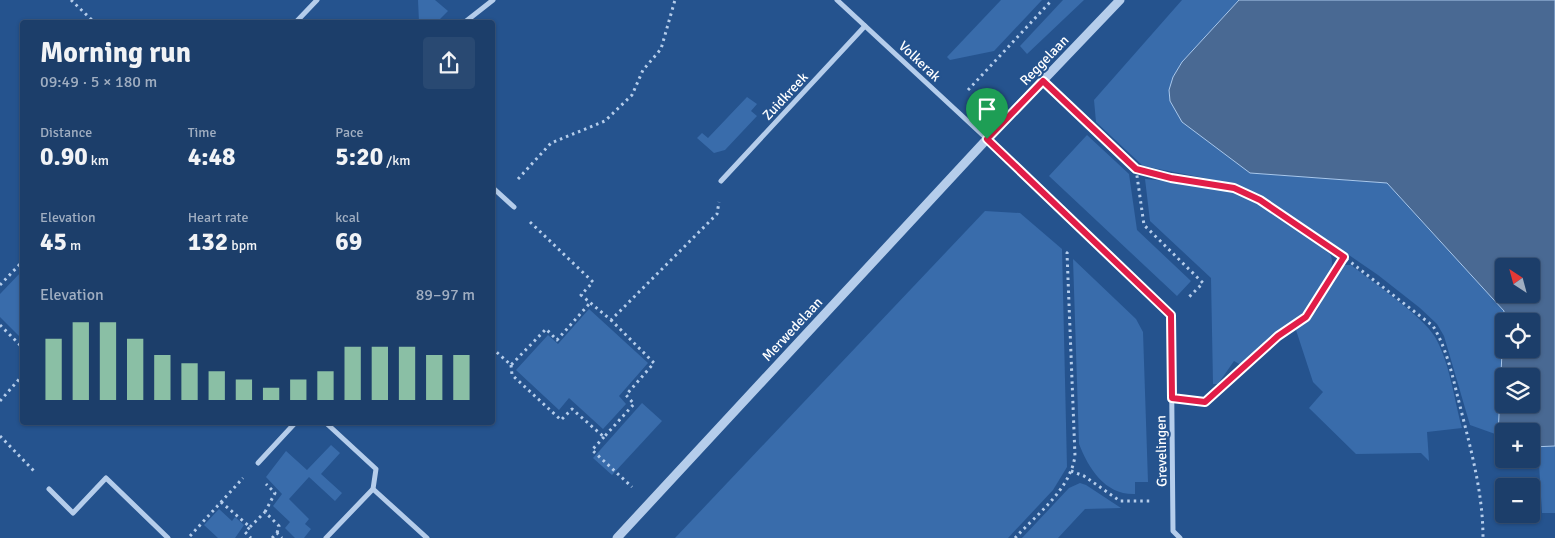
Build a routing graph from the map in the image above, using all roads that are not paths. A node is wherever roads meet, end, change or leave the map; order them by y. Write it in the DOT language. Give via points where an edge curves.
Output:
graph roads {
  1 [pos="318,0"];
  2 [pos="493,0"];
  3 [pos="837,0"];
  4 [pos="1120,0"];
  5 [pos="298,20"];
  6 [pos="468,20"];
  7 [pos="865,26"];
  8 [pos="987,139"];
  9 [pos="721,181"];
  10 [pos="495,190"];
  11 [pos="514,207"];
  12 [pos="293,425"];
  13 [pos="328,425"];
  14 [pos="258,463"];
  15 [pos="49,489"];
  16 [pos="373,489"];
  17 [pos="168,538"];
  18 [pos="326,538"];
  19 [pos="427,538"];
  20 [pos="617,538"];
  21 [pos="1180,538"];
  1 -- 5 [label="street"];
  2 -- 6 [label="street"];
  3 -- 7 [label="street, Volkerak"];
  4 -- 8 [label="street, Reggelaan"];
  7 -- 8 [label="street, Volkerak"];
  7 -- 9 [label="street, Zuidkreek"];
  8 -- 20 [label="street, Merwedelaan"];
  8 -- 21 [label="street, Grevelingen" via="1171,315 1173,531"];
  10 -- 11 [label="street"];
  12 -- 14 [label="street"];
  13 -- 16 [label="street" via="376,469"];
  15 -- 17 [label="street" via="73,513 106,478"];
  16 -- 18 [label="street"];
  16 -- 19 [label="street"];
}
